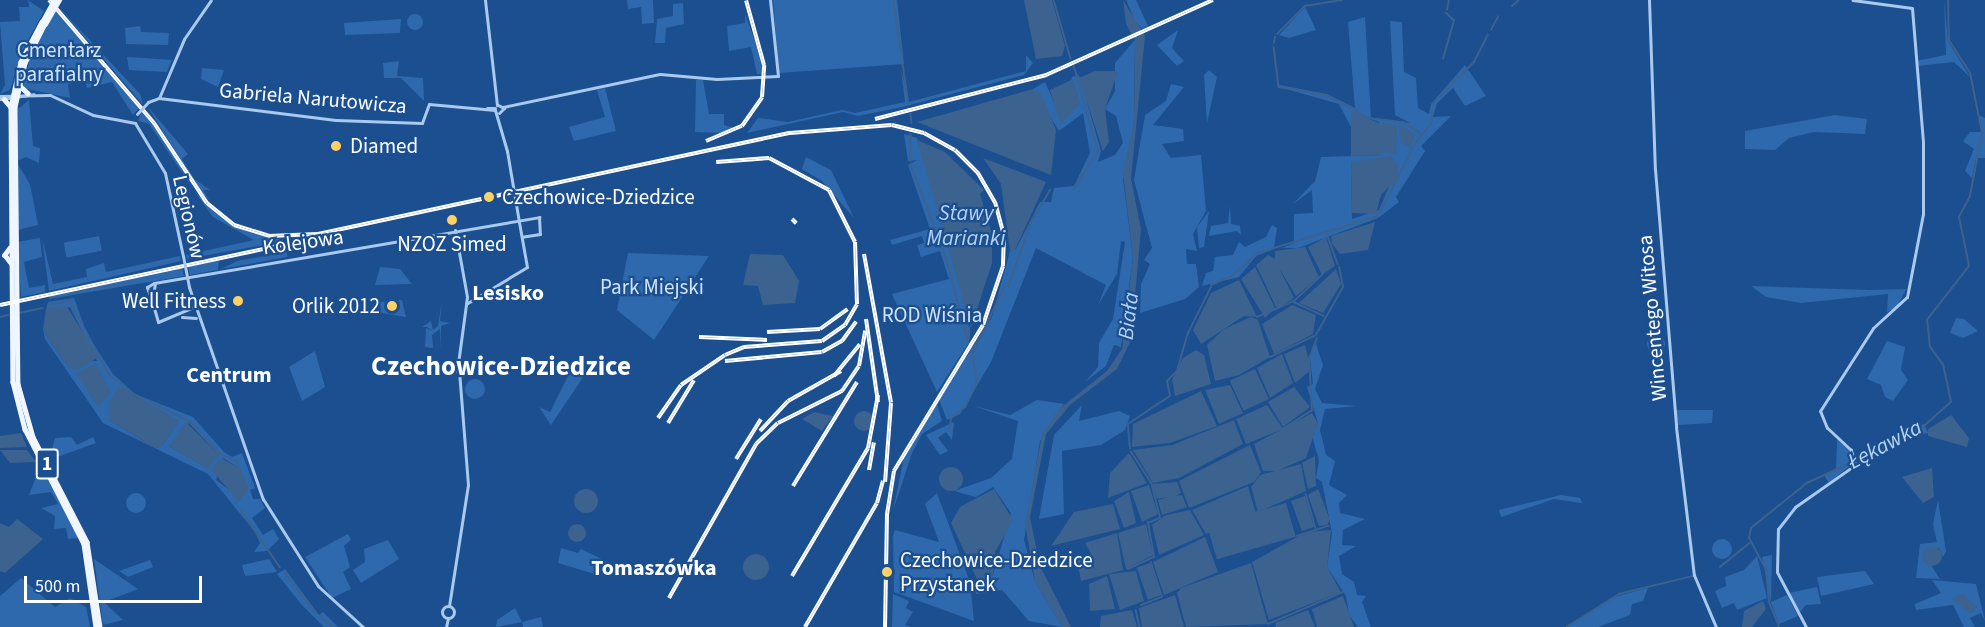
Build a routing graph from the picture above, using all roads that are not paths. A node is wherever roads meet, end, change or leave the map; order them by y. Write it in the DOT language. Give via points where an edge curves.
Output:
graph roads {
  1 [pos="56,0"];
  2 [pos="211,0"];
  3 [pos="485,0"];
  4 [pos="770,0"];
  5 [pos="1649,0"];
  6 [pos="1853,0"];
  7 [pos="43,23"];
  8 [pos="19,85"];
  9 [pos="28,93"];
  10 [pos="42,94"];
  11 [pos="15,96"];
  12 [pos="1,98"];
  13 [pos="159,98"];
  14 [pos="11,107"];
  15 [pos="499,109"];
  16 [pos="131,120"];
  17 [pos="455,230"];
  18 [pos="522,237"];
  19 [pos="155,283"];
  20 [pos="148,285"];
  21 [pos="152,290"];
  22 [pos="468,300"];
  23 [pos="152,301"];
  24 [pos="194,307"];
  25 [pos="190,315"];
  26 [pos="196,315"];
  27 [pos="90,558"];
  28 [pos="449,606"];
  29 [pos="448,618"];
  30 [pos="98,627"];
  31 [pos="363,627"];
  32 [pos="446,627"];
  33 [pos="1716,627"];
  34 [pos="1806,627"];
  1 -- 7 [label="main road, 1, bridge"];
  2 -- 13 [label="street" via="184,39"];
  3 -- 15 [label="street"];
  4 -- 15 [label="street" via="778,76 717,79 660,74"];
  5 -- 33 [label="street, Wincentego Witosa" via="1654,169 1676,427 1694,575"];
  6 -- 34 [label="street" via="1911,8 1923,142 1923,214 1907,297 1873,328 1820,411 1827,428 1854,462 1850,471 1795,507 1778,529 1777,572"];
  7 -- 8 [label="main road, 1"];
  7 -- 11 [label="main road, 1"];
  8 -- 9 [label="main road"];
  8 -- 11 [label="main road, 1"];
  9 -- 10 [label="street"];
  9 -- 11 [label="street"];
  10 -- 11 [label="street"];
  10 -- 16 [label="street" via="93,116"];
  11 -- 12 [label="street"];
  11 -- 14 [label="main road, 1"];
  11 -- 27 [label="main road, 1" via="19,392 33,437"];
  12 -- 14 [label="main road"];
  13 -- 15 [label="street, Gabriela Narutowicza" via="422,123 429,104"];
  13 -- 16 [label="street, bridge" via="148,102"];
  14 -- 27 [label="main road, 1" via="13,369 20,413"];
  15 -- 18 [label="street, bridge"];
  16 -- 24 [label="street, Legionów, bridge" via="165,173"];
  17 -- 18 [label="street, Kolejowa" via="532,214 542,221 540,234"];
  17 -- 19 [label="street, Kolejowa"];
  17 -- 22 [label="street"];
  18 -- 22 [label="street" via="527,267 480,297"];
  19 -- 20 [label="street, Kolejowa"];
  19 -- 21 [label="street"];
  20 -- 21 [label="street"];
  20 -- 23 [label="street"];
  21 -- 23 [label="street"];
  22 -- 28 [label="street" via="458,367 468,485"];
  23 -- 25 [label="street" via="161,323"];
  24 -- 25 [label="street"];
  24 -- 26 [label="street, Legionów"];
  25 -- 26 [label="street"];
  26 -- 31 [label="street, Legionów" via="263,499 318,586"];
  27 -- 30 [label="main road, 1"];
  28 -- 29 [label="street" via="454,613"];
  28 -- 29 [label="street" via="442,611"];
  29 -- 32 [label="street"];
}
